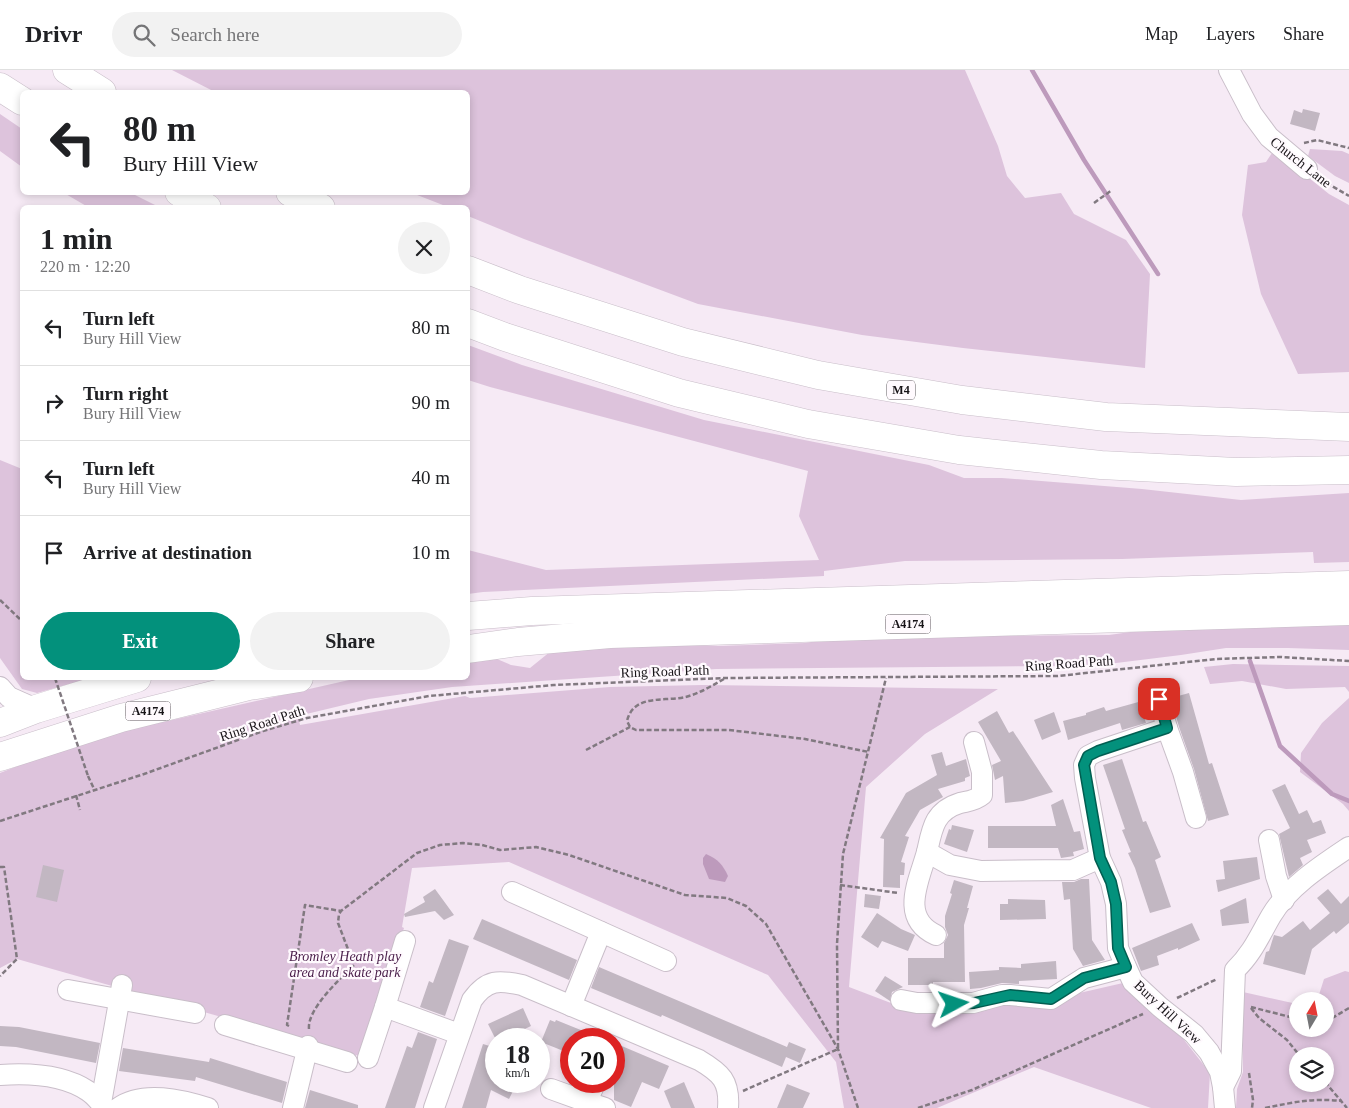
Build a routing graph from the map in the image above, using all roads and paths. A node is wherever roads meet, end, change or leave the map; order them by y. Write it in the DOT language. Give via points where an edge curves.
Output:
graph roads {
  1 [pos="67,70"];
  2 [pos="1229,70"];
  3 [pos="0,87"];
  4 [pos="99,90"];
  5 [pos="20,100"];
  6 [pos="1349,148"];
  7 [pos="1290,156"];
  8 [pos="1307,169"];
  9 [pos="1112,190"];
  10 [pos="184,195"];
  11 [pos="296,195"];
  12 [pos="1349,196"];
  13 [pos="1094,203"];
  14 [pos="202,205"];
  15 [pos="315,205"];
  16 [pos="470,271"];
  17 [pos="470,324"];
  18 [pos="1349,427"];
  19 [pos="1349,470"];
  20 [pos="1349,585"];
  21 [pos="0,600"];
  22 [pos="1349,611"];
  23 [pos="470,616"];
  24 [pos="20,619"];
  25 [pos="470,649"];
  26 [pos="1349,662"];
  27 [pos="725,678"];
  28 [pos="886,678"];
  29 [pos="56,680"];
  30 [pos="130,680"];
  31 [pos="286,680"];
  32 [pos="0,687"];
  33 [pos="1159,699"];
  34 [pos="36,708"];
  35 [pos="0,723"];
  36 [pos="630,727"];
  37 [pos="1167,728"];
  38 [pos="974,742"];
  39 [pos="586,750"];
  40 [pos="869,752"];
  41 [pos="0,757"];
  42 [pos="94,789"];
  43 [pos="76,795"];
  44 [pos="80,810"];
  45 [pos="1196,818"];
  46 [pos="0,821"];
  47 [pos="1269,840"];
  48 [pos="1349,847"];
  49 [pos="927,852"];
  50 [pos="1100,858"];
  51 [pos="0,867"];
  52 [pos="840,885"];
  53 [pos="512,892"];
  54 [pos="914,895"];
  55 [pos="1284,900"];
  56 [pos="340,913"];
  57 [pos="601,932"];
  58 [pos="936,934"];
  59 [pos="405,941"];
  60 [pos="666,961"];
  61 [pos="1126,967"];
  62 [pos="1235,970"];
  63 [pos="0,976"];
  64 [pos="68,990"];
  65 [pos="121,992"];
  66 [pos="1234,992"];
  67 [pos="901,1000"];
  68 [pos="571,1006"];
  69 [pos="385,1007"];
  70 [pos="1160,1007"];
  71 [pos="1251,1007"];
  72 [pos="1349,1008"];
  73 [pos="195,1014"];
  74 [pos="1289,1017"];
  75 [pos="1334,1017"];
  76 [pos="225,1025"];
  77 [pos="609,1028"];
  78 [pos="459,1034"];
  79 [pos="625,1035"];
  80 [pos="308,1043"];
  81 [pos="1293,1047"];
  82 [pos="838,1049"];
  83 [pos="368,1058"];
  84 [pos="347,1062"];
  85 [pos="0,1074"];
  86 [pos="1223,1087"];
  87 [pos="551,1089"];
  88 [pos="1334,1092"];
  89 [pos="1342,1101"];
  90 [pos="728,1102"];
  91 [pos="596,1105"];
  92 [pos="108,1106"];
  93 [pos="208,1108"];
  94 [pos="292,1108"];
  95 [pos="434,1108"];
  96 [pos="858,1108"];
  97 [pos="918,1108"];
  98 [pos="1225,1108"];
  99 [pos="1265,1108"];
  100 [pos="1347,1108"];
  1 -- 4 [label="highway"];
  2 -- 7 [label="street, Church Lane" via="1252,114 1269,137"];
  3 -- 5 [label="highway"];
  6 -- 7 [label="path" via="1317,140 1306,142"];
  7 -- 8 [label="street, Church Lane"];
  8 -- 12 [label="path, Church Lane"];
  9 -- 13 [label="path"];
  10 -- 14 [label="highway"];
  11 -- 15 [label="highway"];
  16 -- 18 [label="highway, M4" via="683,342 818,376 962,400 1106,417"];
  17 -- 19 [label="highway" via="679,393 808,424 959,450 1102,466 1236,472"];
  20 -- 23 [label="highway, A4174" via="542,610"];
  21 -- 24 [label="path"];
  22 -- 25 [label="highway, A4174" via="610,634"];
  26 -- 28 [label="path, Ring Road Path" via="1281,657 1216,659 1058,676"];
  27 -- 28 [label="path, Ring Road Path"];
  27 -- 36 [label="path" via="688,697 639,704 628,714"];
  27 -- 42 [label="path, Ring Road Path" via="554,685 429,696 349,710 263,731"];
  28 -- 40 [label="path"];
  29 -- 42 [label="path, bridge"];
  30 -- 34 [label="highway, A4174"];
  31 -- 41 [label="highway, A4174" via="249,686 121,718"];
  32 -- 34 [label="street" via="9,698"];
  33 -- 37 [label="street"];
  34 -- 35 [label="highway, A4174"];
  36 -- 39 [label="path"];
  36 -- 40 [label="path" via="636,730 728,730 805,739"];
  37 -- 45 [label="street"];
  37 -- 50 [label="street, Bury Hill View" via="1088,756 1084,772"];
  38 -- 49 [label="street" via="982,772 982,795 944,810 934,823"];
  40 -- 52 [label="path" via="843,854"];
  42 -- 43 [label="path, Ring Road Path"];
  43 -- 44 [label="path"];
  43 -- 46 [label="path, Ring Road Path"];
  47 -- 55 [label="street"];
  48 -- 55 [label="street" via="1294,887"];
  49 -- 50 [label="street" via="950,865 981,871 1072,870"];
  49 -- 54 [label="street"];
  50 -- 61 [label="street, Bury Hill View" via="1113,889 1118,948"];
  51 -- 63 [label="path" via="4,867 17,959"];
  52 -- 54 [label="path"];
  52 -- 82 [label="path"];
  53 -- 57 [label="street"];
  54 -- 58 [label="street" via="913,907 917,917 928,931"];
  55 -- 62 [label="street" via="1271,915 1246,960"];
  56 -- 80 [label="path" via="338,923 354,965 316,1008 308,1025"];
  56 -- 80 [label="path" via="305,905 287,1025"];
  56 -- 82 [label="path" via="417,853 440,845 463,843 500,850 536,848 569,854 685,895 727,898 746,906 766,924"];
  57 -- 60 [label="street"];
  57 -- 68 [label="street"];
  59 -- 69 [label="street"];
  61 -- 67 [label="street" via="1084,978 1051,999 1010,995 974,1003"];
  61 -- 70 [label="street, Bury Hill View" via="1133,982"];
  62 -- 66 [label="street"];
  62 -- 70 [label="path"];
  64 -- 65 [label="street"];
  65 -- 73 [label="street"];
  65 -- 92 [label="street"];
  66 -- 71 [label="path"];
  66 -- 86 [label="street" via="1231,1071"];
  68 -- 77 [label="street"];
  68 -- 78 [label="street" via="522,985 504,981 491,983 480,989 472,1000"];
  69 -- 78 [label="street"];
  69 -- 83 [label="street"];
  70 -- 86 [label="street, Bury Hill View" via="1194,1034 1210,1052"];
  70 -- 97 [label="path" via="972,1090"];
  71 -- 74 [label="path"];
  71 -- 81 [label="path"];
  72 -- 75 [label="path"];
  76 -- 80 [label="street"];
  78 -- 95 [label="street"];
  79 -- 90 [label="street" via="699,1060 716,1070 726,1082"];
  80 -- 84 [label="street"];
  80 -- 94 [label="street"];
  82 -- 90 [label="path"];
  82 -- 96 [label="path"];
  85 -- 92 [label="street" via="56,1077 88,1091"];
  86 -- 98 [label="street, Bury Hill View"];
  87 -- 91 [label="street"];
  88 -- 89 [label="path"];
  89 -- 99 [label="path" via="1319,1098"];
  89 -- 100 [label="path"];
  92 -- 93 [label="street" via="138,1099 178,1099"];
}
